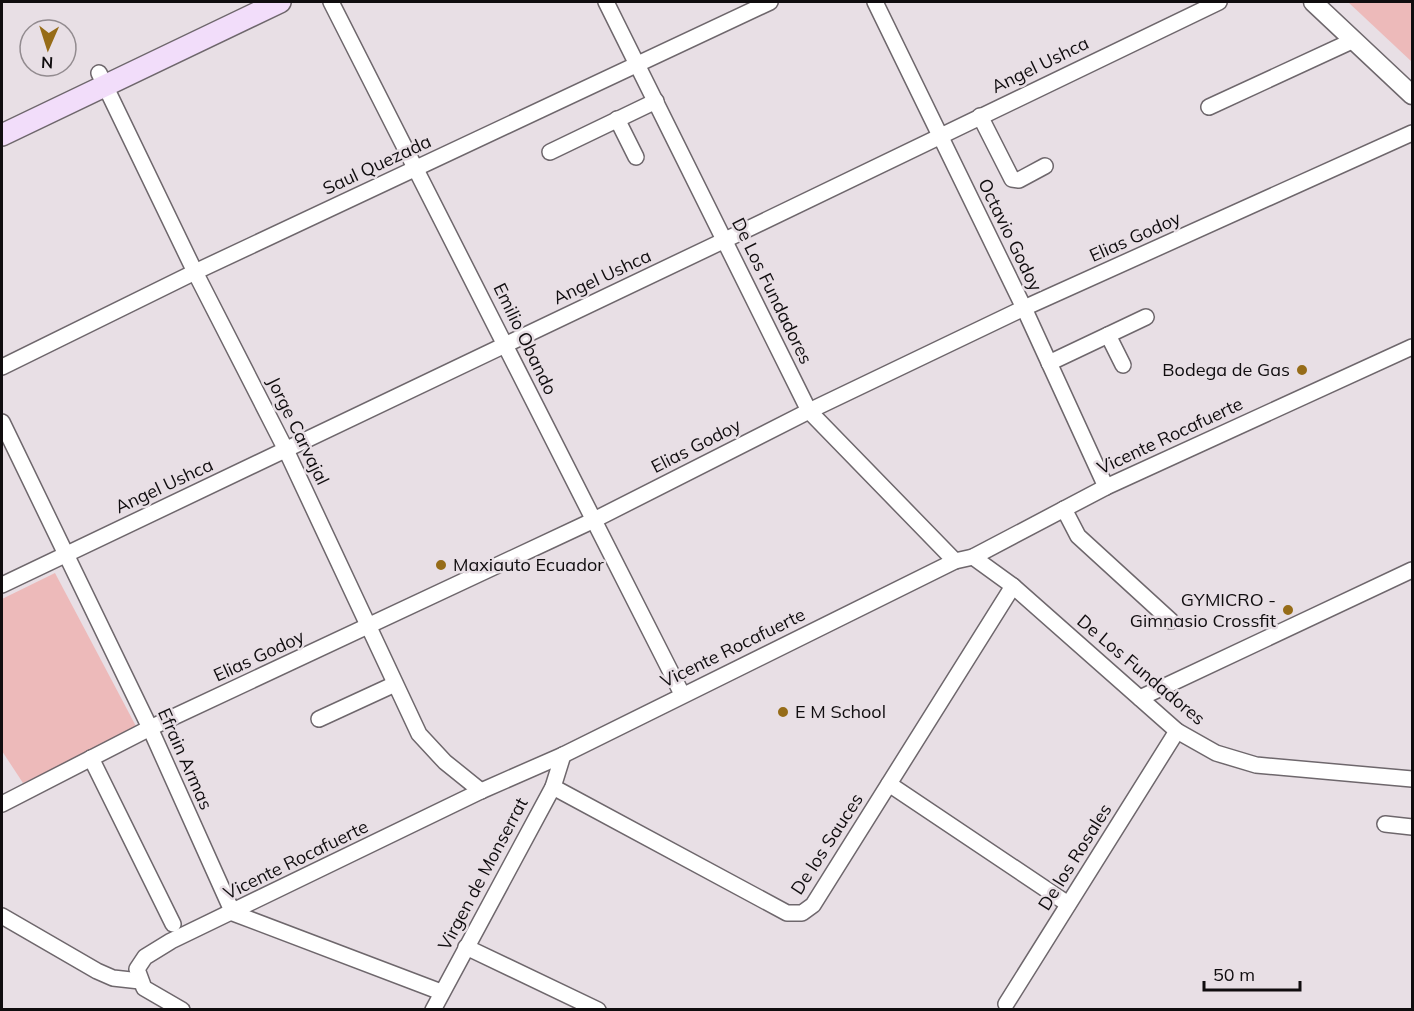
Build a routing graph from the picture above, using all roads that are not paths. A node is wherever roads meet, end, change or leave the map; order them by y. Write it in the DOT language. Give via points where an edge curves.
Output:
graph roads {
  1 [pos="246,2"];
  2 [pos="280,2"];
  3 [pos="332,2"];
  4 [pos="606,2"];
  5 [pos="770,2"];
  6 [pos="875,2"];
  7 [pos="1219,2"];
  8 [pos="1313,2"];
  9 [pos="1354,40"];
  10 [pos="638,65"];
  11 [pos="102,79"];
  12 [pos="1413,95"];
  13 [pos="656,101"];
  14 [pos="1209,107"];
  15 [pos="980,116"];
  16 [pos="2,119"];
  17 [pos="617,119"];
  18 [pos="1413,133"];
  19 [pos="2,135"];
  20 [pos="940,135"];
  21 [pos="550,152"];
  22 [pos="636,157"];
  23 [pos="1045,166"];
  24 [pos="417,168"];
  25 [pos="725,240"];
  26 [pos="195,272"];
  27 [pos="1024,308"];
  28 [pos="1146,317"];
  29 [pos="1108,335"];
  30 [pos="507,344"];
  31 [pos="1413,347"];
  32 [pos="1049,363"];
  33 [pos="1123,365"];
  34 [pos="2,367"];
  35 [pos="809,411"];
  36 [pos="2,422"];
  37 [pos="286,450"];
  38 [pos="1106,487"];
  39 [pos="1064,509"];
  40 [pos="592,520"];
  41 [pos="65,555"];
  42 [pos="973,557"];
  43 [pos="955,561"];
  44 [pos="1413,570"];
  45 [pos="2,585"];
  46 [pos="1012,586"];
  47 [pos="1171,621"];
  48 [pos="369,627"];
  49 [pos="395,684"];
  50 [pos="682,694"];
  51 [pos="1140,698"];
  52 [pos="319,718"];
  53 [pos="150,728"];
  54 [pos="1178,731"];
  55 [pos="563,755"];
  56 [pos="91,758"];
  57 [pos="1413,779"];
  58 [pos="889,784"];
  59 [pos="553,787"];
  60 [pos="481,791"];
  61 [pos="2,804"];
  62 [pos="1385,824"];
  63 [pos="1413,827"];
  64 [pos="1068,904"];
  65 [pos="233,913"];
  66 [pos="2,916"];
  67 [pos="173,924"];
  68 [pos="466,947"];
  69 [pos="140,981"];
  70 [pos="441,992"];
  71 [pos="1006,1004"];
  72 [pos="182,1010"];
  73 [pos="433,1010"];
  74 [pos="598,1010"];
  1 -- 11 [label="main road"];
  2 -- 11 [label="main road"];
  3 -- 24 [label="street, Emilio Obando"];
  4 -- 10 [label="street, De Los Fundadores"];
  5 -- 10 [label="street, Saul Quezada"];
  6 -- 20 [label="street, Octavio Godoy"];
  7 -- 15 [label="street, Angel Ushca"];
  8 -- 9 [label="street"];
  9 -- 12 [label="street"];
  9 -- 14 [label="street"];
  10 -- 13 [label="street, De Los Fundadores"];
  10 -- 24 [label="street, Saul Quezada"];
  11 -- 16 [label="main road"];
  11 -- 19 [label="main road"];
  11 -- 26 [label="street, Jorge Carvajal"];
  13 -- 17 [label="street"];
  13 -- 25 [label="street, De Los Fundadores"];
  15 -- 20 [label="street, Angel Ushca"];
  15 -- 23 [label="street" via="1012,179 1019,180"];
  17 -- 21 [label="street"];
  17 -- 22 [label="street"];
  18 -- 27 [label="street, Elias Godoy"];
  20 -- 25 [label="street, Angel Ushca"];
  20 -- 27 [label="street, Octavio Godoy"];
  24 -- 26 [label="street, Saul Quezada"];
  24 -- 30 [label="street, Emilio Obando"];
  25 -- 30 [label="street, Angel Ushca"];
  25 -- 35 [label="street, De Los Fundadores"];
  26 -- 34 [label="street, Saul Quezada"];
  26 -- 37 [label="street, Jorge Carvajal"];
  27 -- 32 [label="street, Octavio Godoy"];
  27 -- 35 [label="street, Elias Godoy"];
  28 -- 29 [label="street"];
  29 -- 32 [label="street"];
  29 -- 33 [label="street"];
  30 -- 37 [label="street, Angel Ushca"];
  30 -- 40 [label="street, Emilio Obando"];
  31 -- 38 [label="street, Vicente Rocafuerte"];
  32 -- 38 [label="street, Octavio Godoy"];
  35 -- 40 [label="street, Elias Godoy"];
  35 -- 43 [label="street, De Los Fundadores"];
  36 -- 41 [label="street, Efrain Armas"];
  37 -- 41 [label="street, Angel Ushca"];
  37 -- 48 [label="street, Jorge Carvajal"];
  38 -- 39 [label="street, Vicente Rocafuerte"];
  39 -- 42 [label="street, Vicente Rocafuerte"];
  39 -- 47 [label="street" via="1078,536"];
  40 -- 48 [label="street, Elias Godoy"];
  40 -- 50 [label="street, Emilio Obando"];
  41 -- 45 [label="street, Angel Ushca"];
  41 -- 53 [label="street, Efrain Armas"];
  42 -- 43 [label="street, Vicente Rocafuerte"];
  42 -- 46 [label="street, De Los Fundadores"];
  43 -- 50 [label="street, Vicente Rocafuerte"];
  44 -- 51 [label="street"];
  46 -- 51 [label="street, De Los Fundadores"];
  46 -- 58 [label="street, De los Sauces"];
  48 -- 49 [label="street, Jorge Carvajal"];
  48 -- 53 [label="street, Elias Godoy"];
  49 -- 52 [label="street"];
  49 -- 60 [label="street, Jorge Carvajal" via="430,748"];
  50 -- 55 [label="street, Vicente Rocafuerte"];
  51 -- 54 [label="street, De Los Fundadores"];
  53 -- 56 [label="street, Elias Godoy"];
  53 -- 65 [label="street, Efrain Armas"];
  54 -- 57 [label="street, De Los Fundadores" via="1241,762"];
  54 -- 64 [label="street, De los Rosales"];
  55 -- 59 [label="street, Virgen de Monserrat"];
  55 -- 60 [label="street, Vicente Rocafuerte"];
  56 -- 61 [label="street, Elias Godoy"];
  56 -- 67 [label="street"];
  58 -- 59 [label="street, De los Sauces" via="813,905 794,914"];
  58 -- 64 [label="street"];
  59 -- 68 [label="street, Virgen de Monserrat"];
  60 -- 65 [label="street, Vicente Rocafuerte"];
  62 -- 63 [label="street"];
  64 -- 71 [label="street, De los Rosales"];
  65 -- 69 [label="street, Vicente Rocafuerte" via="145,957 137,969"];
  65 -- 70 [label="street"];
  66 -- 69 [label="street" via="97,971 113,978"];
  68 -- 70 [label="street, Virgen de Monserrat"];
  68 -- 74 [label="street"];
  69 -- 72 [label="street" via="144,988"];
  70 -- 73 [label="street, Virgen de Monserrat"];
}
